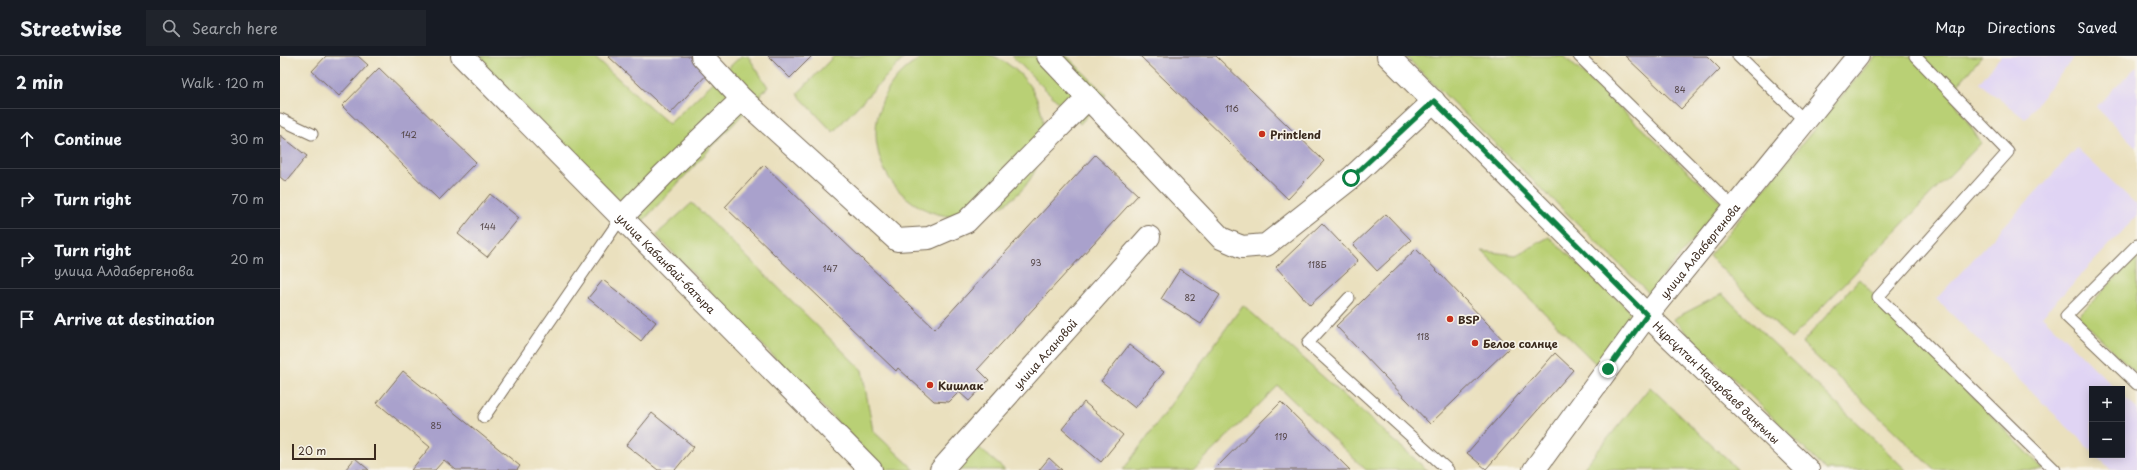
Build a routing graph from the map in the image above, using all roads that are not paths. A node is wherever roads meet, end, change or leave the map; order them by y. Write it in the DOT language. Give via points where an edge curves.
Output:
graph roads {
  1 [pos="462,56"];
  2 [pos="702,56"];
  3 [pos="1048,56"];
  4 [pos="1388,56"];
  5 [pos="1579,56"];
  6 [pos="1738,56"];
  7 [pos="1858,56"];
  8 [pos="1915,56"];
  9 [pos="1088,98"];
  10 [pos="742,99"];
  11 [pos="1434,101"];
  12 [pos="280,119"];
  13 [pos="1805,121"];
  14 [pos="312,134"];
  15 [pos="1734,208"];
  16 [pos="621,218"];
  17 [pos="1149,237"];
  18 [pos="2137,245"];
  19 [pos="1349,298"];
  20 [pos="1647,315"];
  21 [pos="2137,384"];
  22 [pos="484,417"];
  23 [pos="870,470"];
  24 [pos="941,470"];
  25 [pos="1448,470"];
  26 [pos="1534,470"];
  27 [pos="1808,470"];
  28 [pos="2055,470"];
  1 -- 16 [label="street, улица Кабанбай-батыра"];
  2 -- 10 [label="street"];
  3 -- 9 [label="street"];
  4 -- 11 [label="street, Нұрсұлтан Назарбаев даңғылы"];
  5 -- 15 [label="lane"];
  6 -- 13 [label="lane"];
  7 -- 13 [label="street, улица Алдабергенова"];
  8 -- 28 [label="lane" via="2008,152 1878,297"];
  9 -- 10 [label="street" via="966,222 929,238 897,240"];
  9 -- 11 [label="street" via="1221,238 1242,247 1266,245 1351,178"];
  10 -- 16 [label="street"];
  11 -- 20 [label="street, Нұрсұлтан Назарбаев даңғылы"];
  12 -- 14 [label="lane"];
  13 -- 15 [label="street, улица Алдабергенова"];
  15 -- 20 [label="street, улица Алдабергенова"];
  16 -- 22 [label="lane"];
  16 -- 23 [label="street, улица Кабанбай-батыра"];
  17 -- 24 [label="street, улица Асановой"];
  18 -- 21 [label="lane" via="2066,316"];
  19 -- 25 [label="lane" via="1308,343"];
  20 -- 26 [label="street, улица Алдабергенова"];
  20 -- 27 [label="street, Нұрсұлтан Назарбаев даңғылы"];
}
